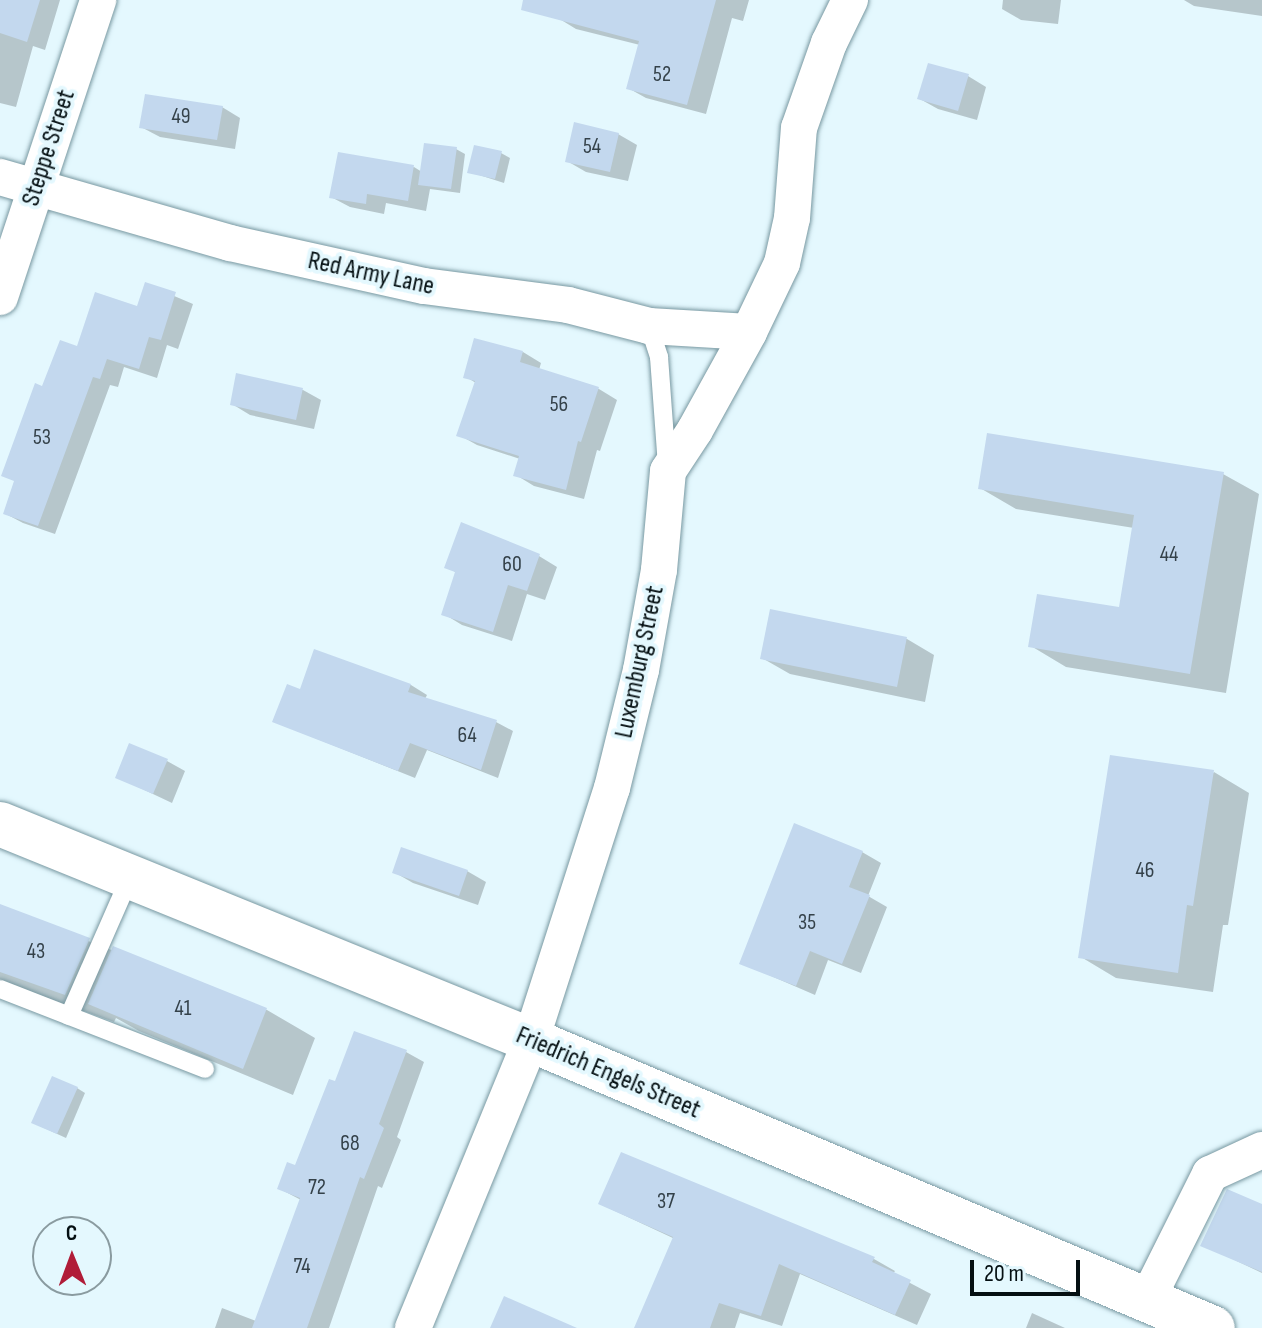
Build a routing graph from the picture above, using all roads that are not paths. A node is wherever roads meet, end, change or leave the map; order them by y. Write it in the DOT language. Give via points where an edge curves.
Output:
graph roads {
  1 [pos="98,0"];
  2 [pos="850,0"];
  3 [pos="0,177"];
  4 [pos="37,188"];
  5 [pos="0,297"];
  6 [pos="649,326"];
  7 [pos="749,332"];
  8 [pos="668,471"];
  9 [pos="0,824"];
  10 [pos="130,877"];
  11 [pos="0,989"];
  12 [pos="69,1016"];
  13 [pos="531,1040"];
  14 [pos="205,1069"];
  15 [pos="1262,1150"];
  16 [pos="1147,1300"];
  17 [pos="413,1328"];
  18 [pos="1213,1328"];
  1 -- 4 [label="street, Steppe Street"];
  2 -- 7 [label="street, Luxemburg Street" via="799,128 792,218 782,263"];
  3 -- 4 [label="street, Red Army Lane"];
  4 -- 5 [label="street, Steppe Street"];
  4 -- 6 [label="street, Red Army Lane" via="320,264 424,286 568,305"];
  6 -- 7 [label="street, Red Army Lane"];
  6 -- 8 [label="lane" via="659,357"];
  7 -- 8 [label="street, Luxemburg Street"];
  8 -- 13 [label="street, Luxemburg Street" via="659,570 630,715 612,788"];
  9 -- 10 [label="street, Friedrich Engels Street"];
  10 -- 12 [label="lane"];
  10 -- 13 [label="street, Friedrich Engels Street"];
  11 -- 12 [label="lane"];
  12 -- 14 [label="lane"];
  13 -- 16 [label="street, Friedrich Engels Street"];
  13 -- 17 [label="street, Luxemburg Street"];
  15 -- 16 [label="street" via="1210,1174"];
  16 -- 18 [label="street, Friedrich Engels Street"];
}
